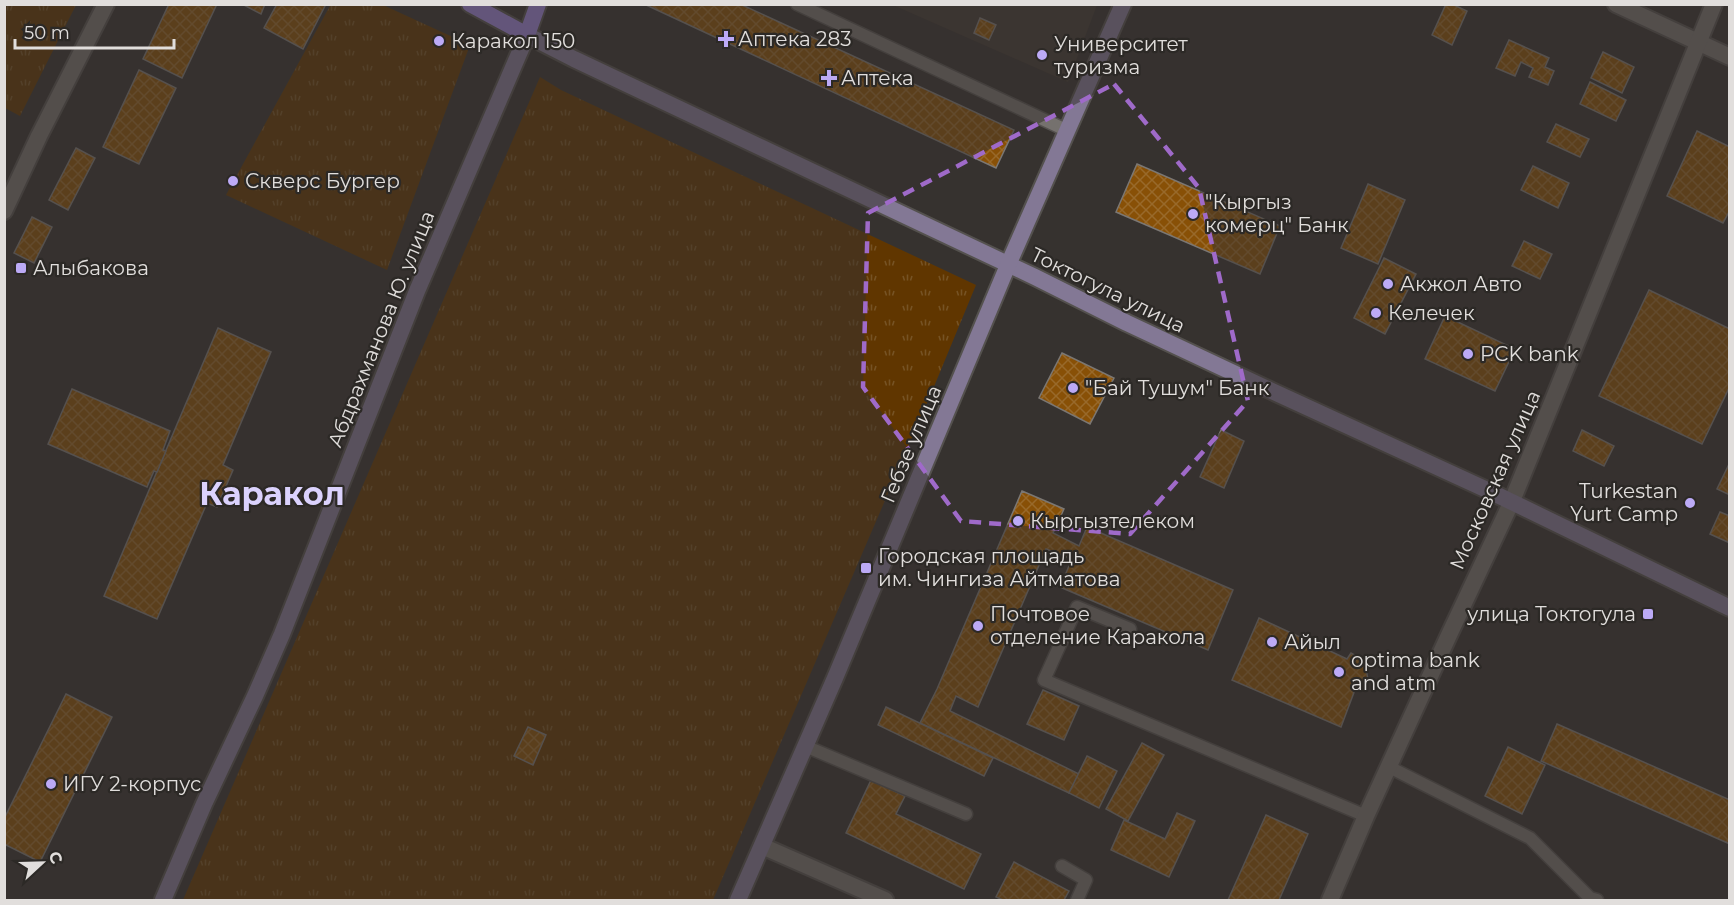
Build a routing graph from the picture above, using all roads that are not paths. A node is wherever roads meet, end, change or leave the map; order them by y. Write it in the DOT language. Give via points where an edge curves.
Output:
graph roads {
  1 [pos="106,4"];
  2 [pos="470,4"];
  3 [pos="538,4"];
  4 [pos="797,4"];
  5 [pos="1123,4"];
  6 [pos="1616,4"];
  7 [pos="1714,4"];
  8 [pos="527,35"];
  9 [pos="1699,43"];
  10 [pos="1730,57"];
  11 [pos="1068,131"];
  12 [pos="4,211"];
  13 [pos="1008,265"];
  14 [pos="1512,501"];
  15 [pos="1730,608"];
  16 [pos="1130,629"];
  17 [pos="805,746"];
  18 [pos="1389,767"];
  19 [pos="966,814"];
  20 [pos="1366,816"];
  21 [pos="762,846"];
  22 [pos="1062,866"];
  23 [pos="163,900"];
  24 [pos="738,900"];
  25 [pos="885,900"];
  26 [pos="1077,900"];
  27 [pos="1330,900"];
  28 [pos="1592,900"];
  1 -- 12 [label="street"];
  2 -- 8 [label="highway, Токтогула улица"];
  3 -- 8 [label="highway, Абдрахманова Ю. улица"];
  4 -- 11 [label="lane"];
  5 -- 11 [label="main road, Гебзе улица"];
  6 -- 9 [label="street"];
  7 -- 9 [label="street, Московская улица"];
  8 -- 13 [label="main road, Токтогула улица"];
  8 -- 23 [label="main road, Абдрахманова Ю. улица" via="417,291 282,634"];
  9 -- 10 [label="street"];
  9 -- 14 [label="street, Московская улица"];
  11 -- 13 [label="main road, Гебзе улица"];
  13 -- 14 [label="main road, Токтогула улица"];
  13 -- 17 [label="main road, Гебзе улица"];
  14 -- 15 [label="main road, Токтогула улица"];
  14 -- 18 [label="street, Московская улица"];
  16 -- 20 [label="lane" via="1077,608 1044,680"];
  17 -- 19 [label="lane"];
  17 -- 21 [label="main road, Гебзе улица"];
  18 -- 20 [label="street, Московская улица"];
  18 -- 28 [label="lane" via="1530,838"];
  20 -- 27 [label="street, Московская улица"];
  21 -- 24 [label="main road, Гебзе улица"];
  21 -- 25 [label="street"];
  22 -- 26 [label="lane" via="1086,880"];
}
